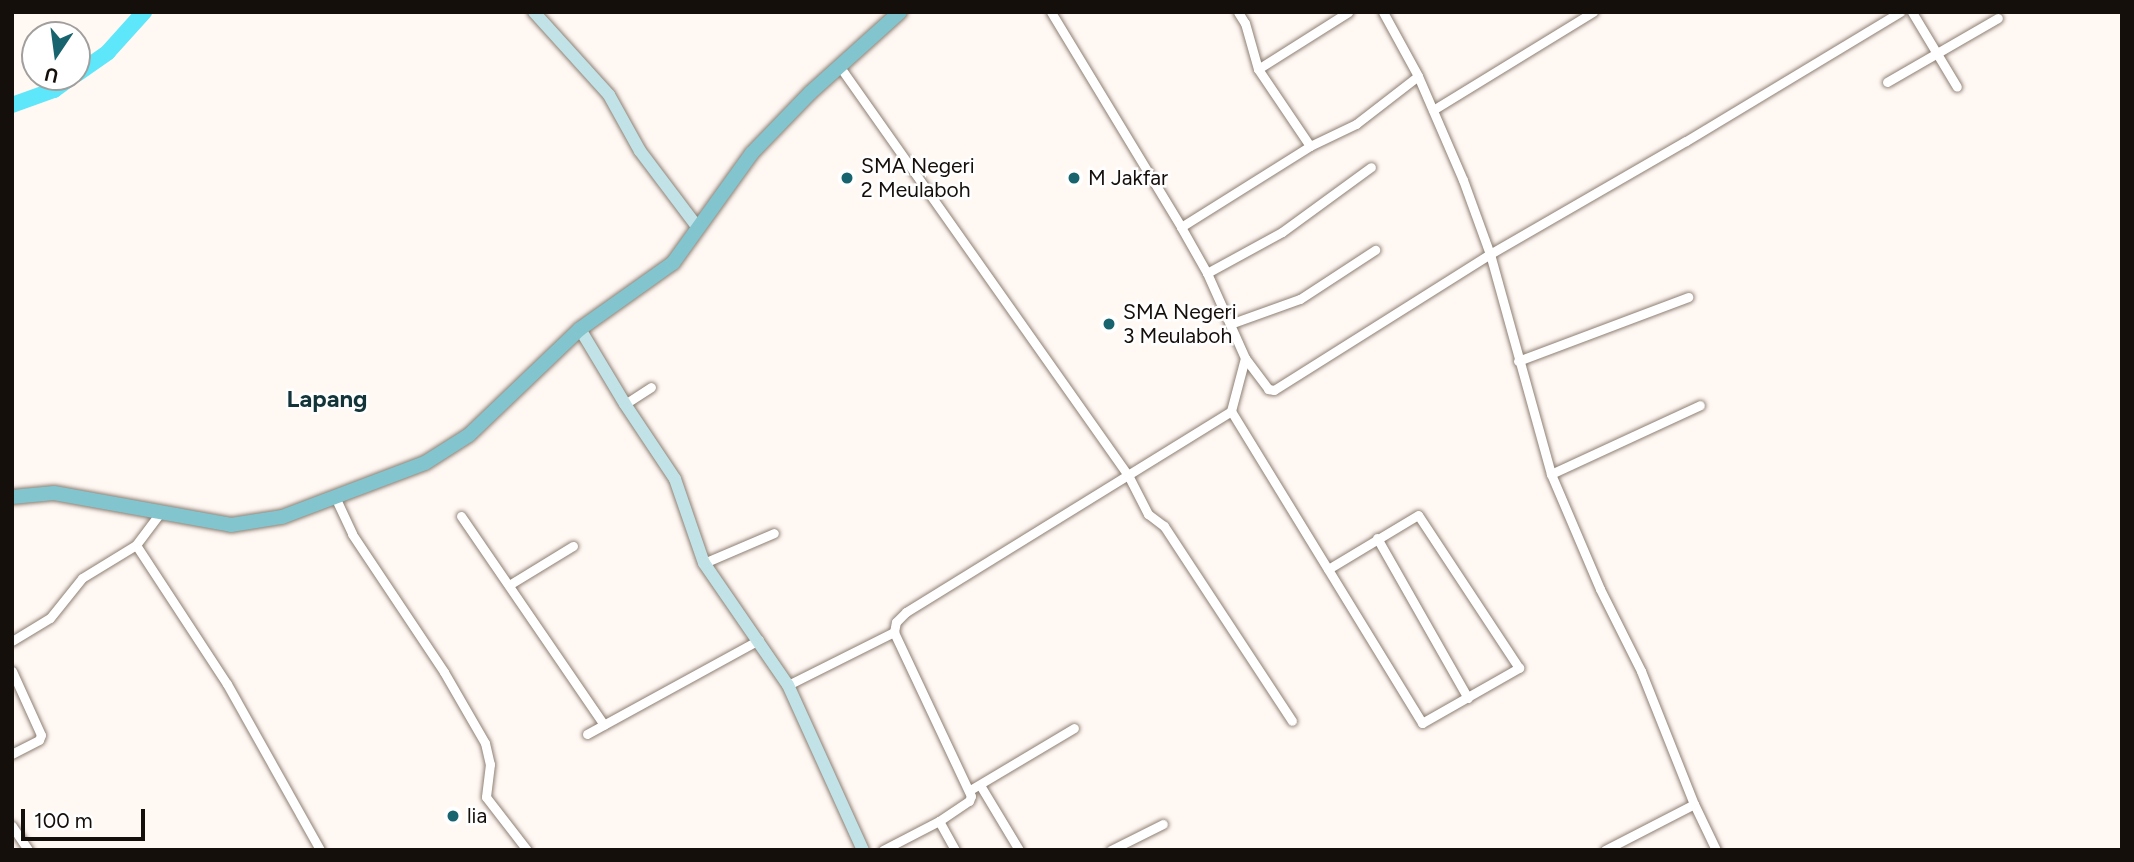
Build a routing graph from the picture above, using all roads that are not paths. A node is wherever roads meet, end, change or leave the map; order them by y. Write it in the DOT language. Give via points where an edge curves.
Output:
graph roads {
  1 [pos="534,12"];
  2 [pos="901,12"];
  3 [pos="1051,12"];
  4 [pos="1238,12"];
  5 [pos="1348,12"];
  6 [pos="1383,12"];
  7 [pos="1593,12"];
  8 [pos="1900,12"];
  9 [pos="1912,12"];
  10 [pos="1998,18"];
  11 [pos="1936,52"];
  12 [pos="840,67"];
  13 [pos="1258,69"];
  14 [pos="1419,76"];
  15 [pos="1887,82"];
  16 [pos="1957,87"];
  17 [pos="1433,110"];
  18 [pos="1310,146"];
  19 [pos="1371,167"];
  20 [pos="1181,227"];
  21 [pos="698,228"];
  22 [pos="1375,250"];
  23 [pos="1490,254"];
  24 [pos="1207,273"];
  25 [pos="1688,297"];
  26 [pos="1230,324"];
  27 [pos="580,329"];
  28 [pos="1245,358"];
  29 [pos="1518,360"];
  30 [pos="651,387"];
  31 [pos="625,404"];
  32 [pos="1700,405"];
  33 [pos="1231,411"];
  34 [pos="1551,474"];
  35 [pos="1128,475"];
  36 [pos="12,497"];
  37 [pos="336,499"];
  38 [pos="160,513"];
  39 [pos="461,516"];
  40 [pos="774,533"];
  41 [pos="1377,538"];
  42 [pos="136,545"];
  43 [pos="573,547"];
  44 [pos="704,563"];
  45 [pos="1328,569"];
  46 [pos="509,585"];
  47 [pos="894,632"];
  48 [pos="759,640"];
  49 [pos="12,641"];
  50 [pos="12,671"];
  51 [pos="788,685"];
  52 [pos="1468,698"];
  53 [pos="1292,721"];
  54 [pos="604,725"];
  55 [pos="1074,728"];
  56 [pos="587,734"];
  57 [pos="12,754"];
  58 [pos="980,785"];
  59 [pos="970,790"];
  60 [pos="1694,804"];
  61 [pos="939,821"];
  62 [pos="1163,824"];
  63 [pos="12,826"];
  64 [pos="28,850"];
  65 [pos="320,850"];
  66 [pos="527,850"];
  67 [pos="863,850"];
  68 [pos="883,850"];
  69 [pos="955,850"];
  70 [pos="1019,850"];
  71 [pos="1111,850"];
  72 [pos="1605,850"];
  73 [pos="1716,850"];
  1 -- 21 [label="street" via="608,95 640,151"];
  2 -- 12 [label="main road"];
  3 -- 20 [label="street"];
  4 -- 13 [label="street"];
  5 -- 13 [label="street"];
  6 -- 14 [label="street"];
  7 -- 17 [label="street"];
  8 -- 23 [label="street"];
  9 -- 11 [label="street"];
  10 -- 11 [label="street"];
  11 -- 15 [label="street"];
  11 -- 16 [label="street"];
  12 -- 21 [label="main road" via="752,153"];
  12 -- 35 [label="street"];
  13 -- 18 [label="street"];
  14 -- 17 [label="street"];
  14 -- 18 [label="street" via="1356,124"];
  17 -- 23 [label="street"];
  18 -- 20 [label="street"];
  19 -- 24 [label="street" via="1282,232"];
  20 -- 24 [label="street"];
  21 -- 27 [label="main road" via="663,272"];
  22 -- 26 [label="street" via="1300,299"];
  23 -- 28 [label="street" via="1274,390 1268,390"];
  23 -- 29 [label="street"];
  24 -- 26 [label="street"];
  25 -- 29 [label="street"];
  26 -- 28 [label="street"];
  27 -- 31 [label="street"];
  27 -- 37 [label="main road" via="457,443 425,463"];
  28 -- 33 [label="street"];
  29 -- 34 [label="street"];
  30 -- 31 [label="street"];
  31 -- 44 [label="street" via="675,479"];
  32 -- 34 [label="street"];
  33 -- 35 [label="street"];
  33 -- 45 [label="street"];
  34 -- 60 [label="street" via="1641,671"];
  35 -- 47 [label="street" via="906,612"];
  35 -- 53 [label="street" via="1148,514 1164,526"];
  36 -- 38 [label="main road" via="44,492"];
  37 -- 38 [label="main road" via="282,517 231,525"];
  37 -- 66 [label="street" via="352,534 444,672 485,743 491,764 486,797"];
  38 -- 42 [label="street"];
  39 -- 46 [label="street"];
  40 -- 44 [label="street"];
  41 -- 45 [label="street"];
  41 -- 52 [label="street"];
  41 -- 52 [label="street" via="1418,515 1519,668"];
  42 -- 49 [label="street" via="82,578 50,618"];
  42 -- 65 [label="street" via="228,684"];
  43 -- 46 [label="street"];
  44 -- 48 [label="street"];
  45 -- 52 [label="street" via="1422,723"];
  46 -- 54 [label="street"];
  47 -- 51 [label="street"];
  47 -- 59 [label="street"];
  48 -- 51 [label="street"];
  48 -- 54 [label="street"];
  50 -- 57 [label="street" via="41,735"];
  51 -- 67 [label="street"];
  54 -- 56 [label="street"];
  55 -- 58 [label="street"];
  58 -- 59 [label="street"];
  58 -- 70 [label="street"];
  59 -- 61 [label="street" via="969,801"];
  60 -- 72 [label="street"];
  60 -- 73 [label="street"];
  61 -- 68 [label="street"];
  61 -- 69 [label="street"];
  62 -- 71 [label="street"];
  63 -- 64 [label="street"];
}
